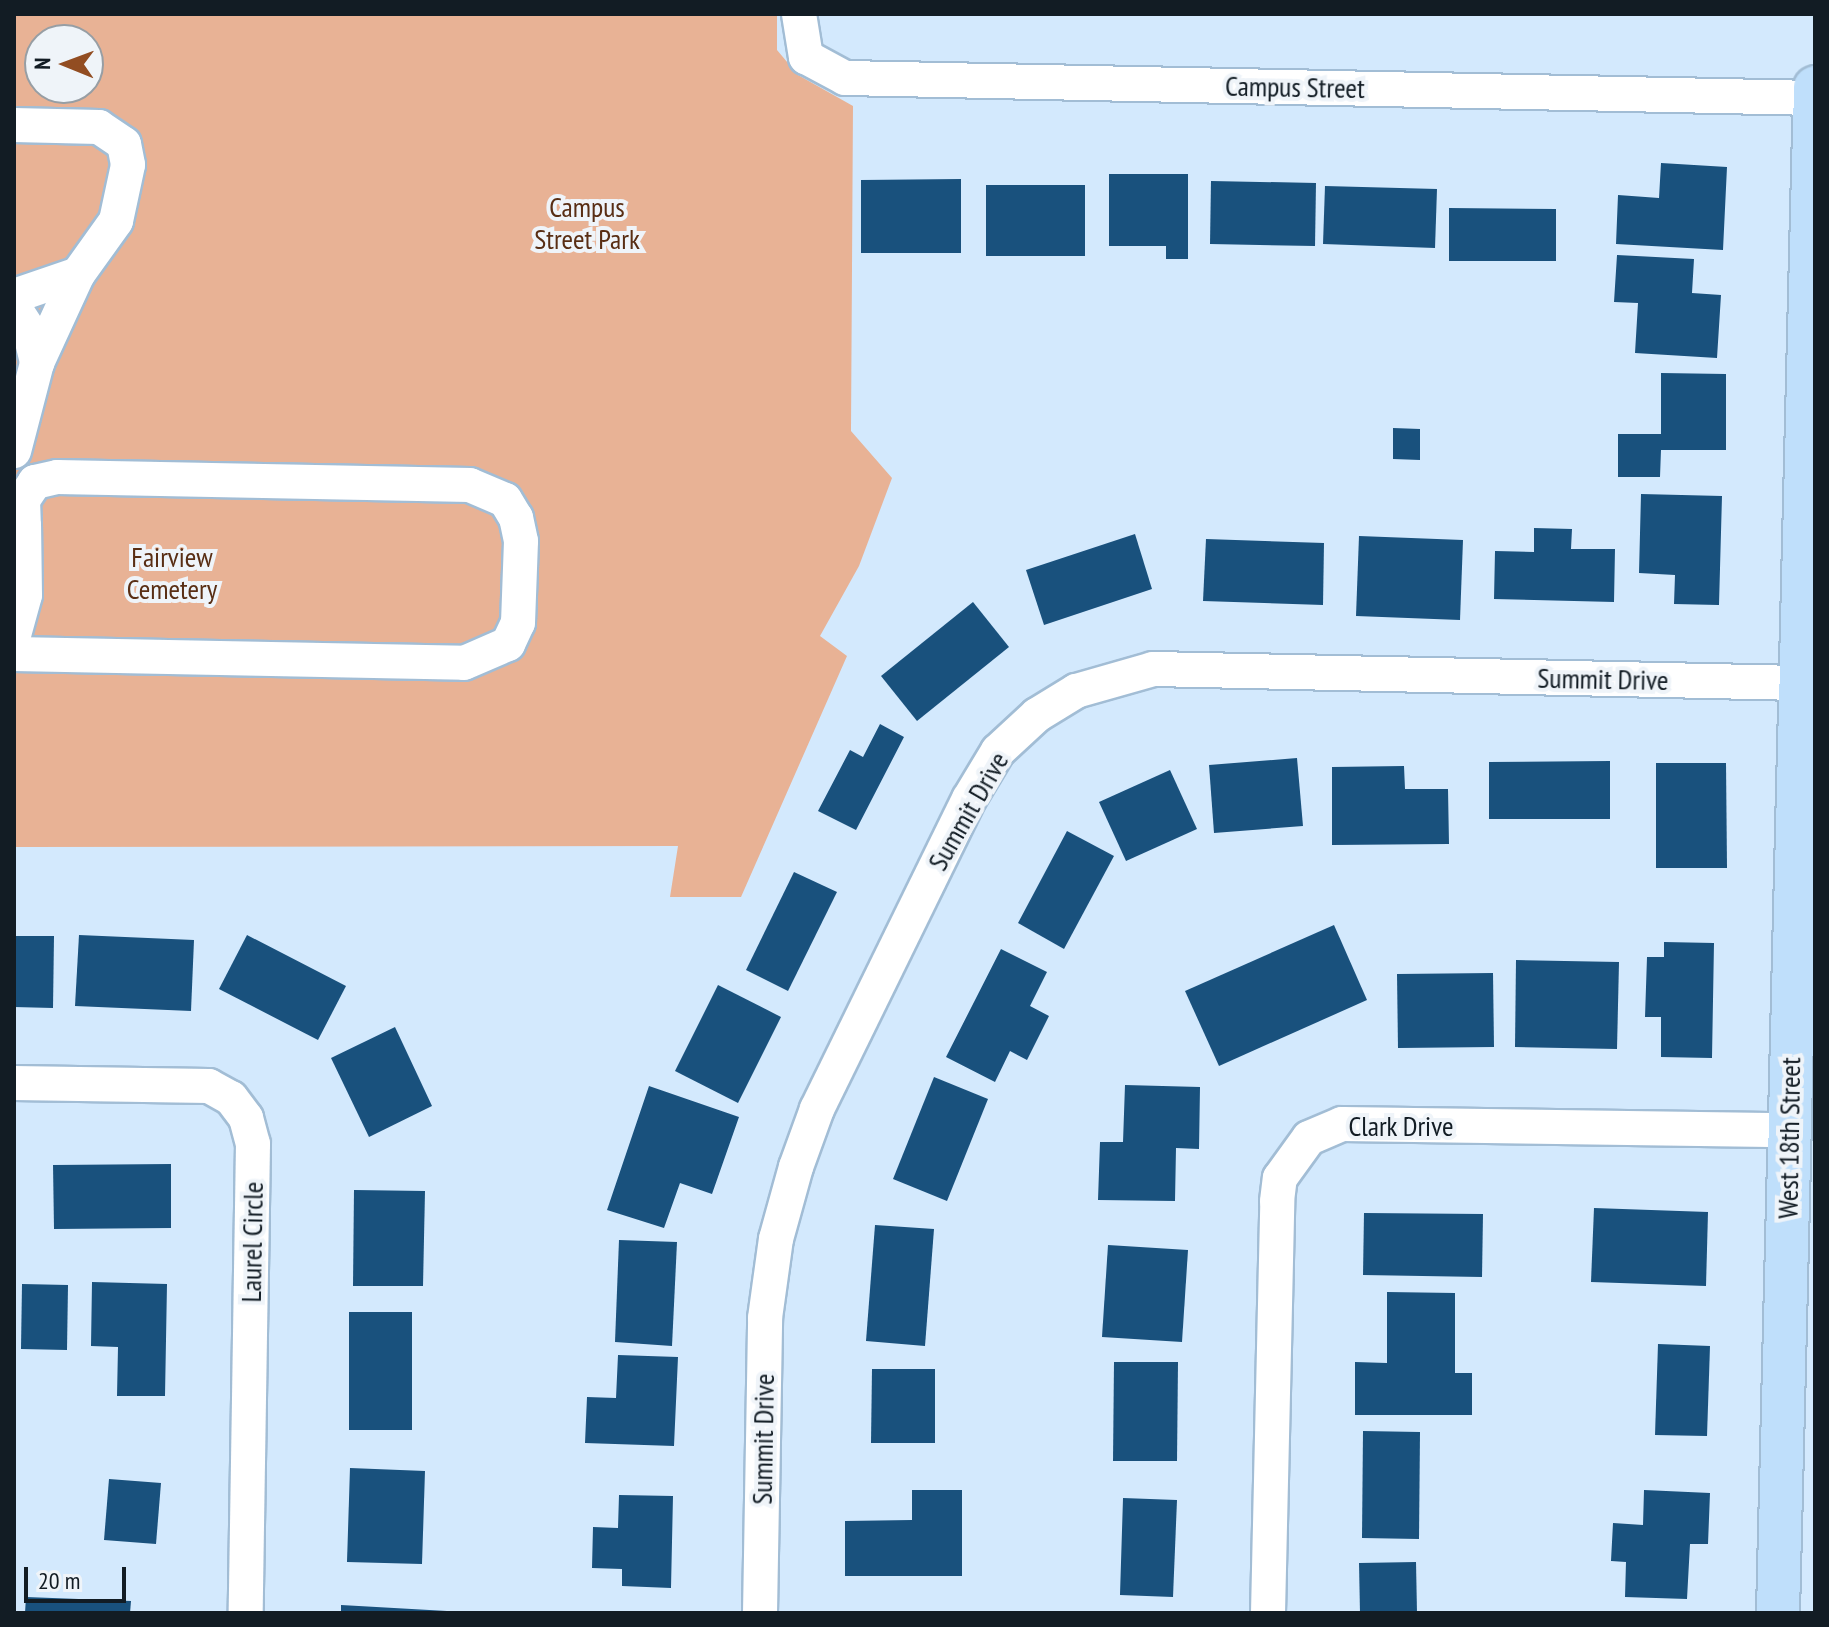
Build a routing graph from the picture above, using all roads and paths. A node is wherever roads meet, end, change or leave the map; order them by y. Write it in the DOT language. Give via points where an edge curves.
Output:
graph roads {
  1 [pos="799,24"];
  2 [pos="1815,87"];
  3 [pos="1815,98"];
  4 [pos="14,125"];
  5 [pos="78,274"];
  6 [pos="14,296"];
  7 [pos="14,307"];
  8 [pos="37,363"];
  9 [pos="14,451"];
  10 [pos="22,495"];
  11 [pos="1809,532"];
  12 [pos="19,627"];
  13 [pos="14,654"];
  14 [pos="60,655"];
  15 [pos="1800,683"];
  16 [pos="14,1083"];
  17 [pos="1789,1130"];
  18 [pos="246,1613"];
  19 [pos="760,1613"];
  20 [pos="1268,1613"];
  21 [pos="1778,1613"];
  1 -- 3 [label="street, Campus Street" via="806,57 845,78"];
  2 -- 3 [label="main road, West 18th Street"];
  3 -- 11 [label="main road, West 18th Street"];
  4 -- 5 [label="street" via="99,127 124,144 128,188 116,221"];
  5 -- 6 [label="street"];
  5 -- 8 [label="street"];
  7 -- 8 [label="street" via="29,330"];
  8 -- 9 [label="street"];
  10 -- 12 [label="street"];
  10 -- 14 [label="street" via="77,476 470,485 505,500 521,541 518,623 508,644 464,663"];
  11 -- 15 [label="main road, West 18th Street"];
  12 -- 14 [label="street"];
  13 -- 14 [label="street"];
  15 -- 17 [label="main road, West 18th Street"];
  15 -- 19 [label="street, Summit Drive" via="1153,669 1076,691 1037,715 998,751 969,799 817,1109 796,1167 776,1239 765,1318"];
  16 -- 18 [label="street, Laurel Circle" via="209,1086 231,1098 246,1118 253,1144"];
  17 -- 20 [label="street, Clark Drive" via="1342,1124 1309,1138 1280,1178 1277,1201"];
  17 -- 21 [label="main road, West 18th Street"];
}
